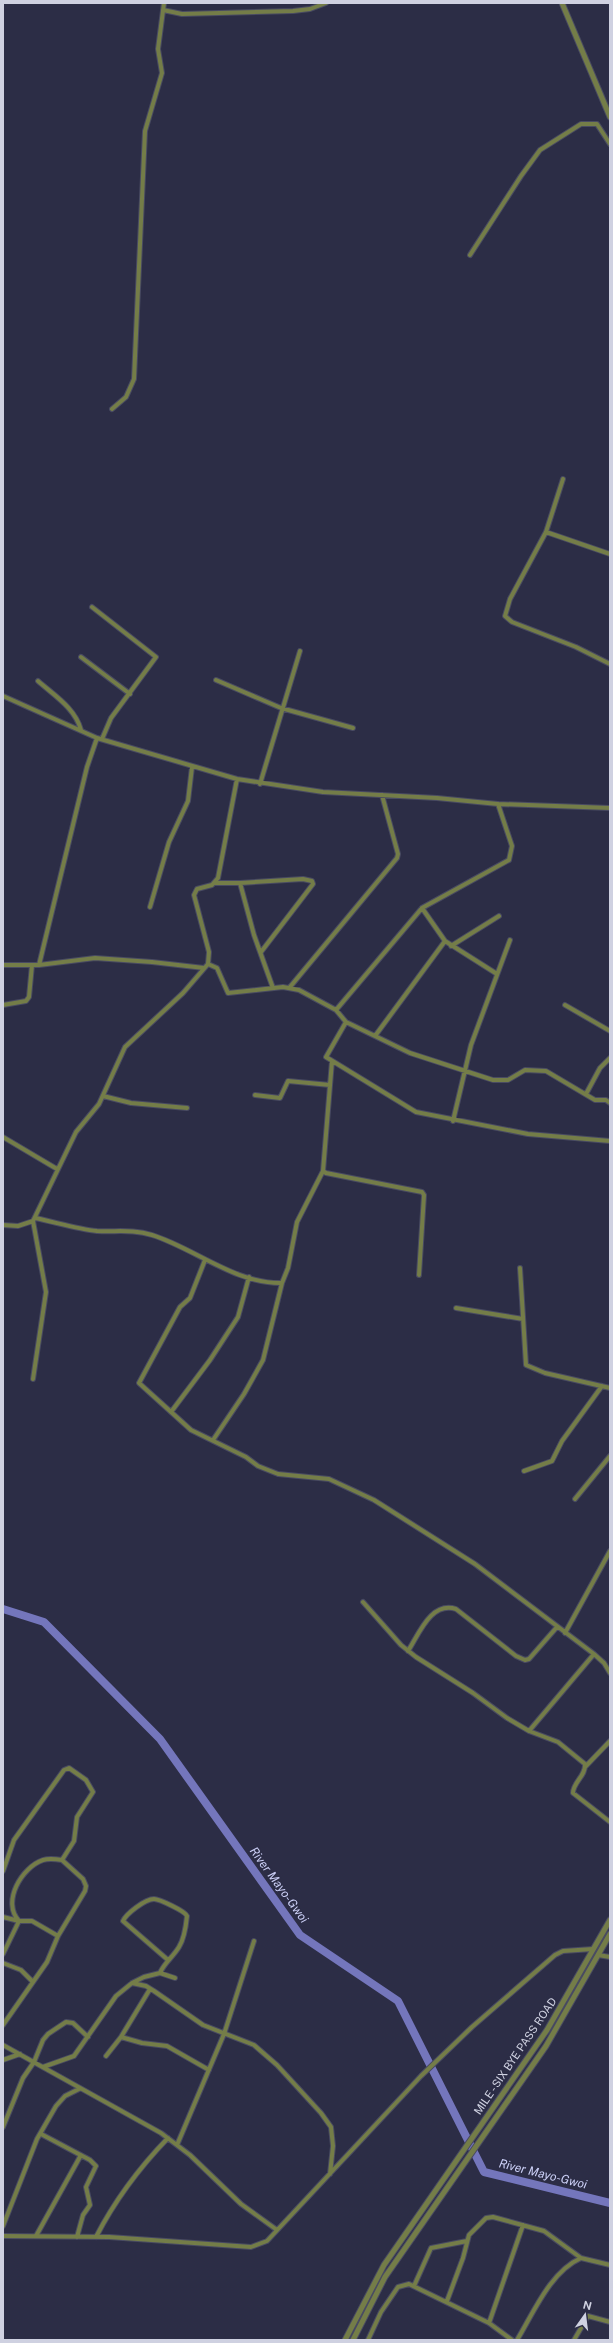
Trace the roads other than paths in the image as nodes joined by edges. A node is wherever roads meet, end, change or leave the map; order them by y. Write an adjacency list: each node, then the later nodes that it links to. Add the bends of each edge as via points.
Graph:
1 (164, 3): 4 (street)
2 (326, 3): 4 (street, via 310,9 292,11 182,14)
3 (562, 3): 5 (street)
4 (163, 10): 8 (street, via 158,49 162,73 144,131 134,379 126,397)
5 (610, 117)
6 (610, 144): 7 (street, via 598,124 589,123 577,126 540,150)
7 (470, 255)
8 (112, 409)
9 (563, 479): 10 (street)
10 (546, 532): 11 (street); 15 (street, via 510,599 504,616 512,622 576,647)
11 (610, 554)
12 (92, 607): 18 (street, via 156,657)
13 (300, 651): 20 (street)
14 (81, 657): 18 (street)
15 (610, 664)
16 (216, 680): 20 (street)
17 (38, 681): 22 (street, via 71,709 78,719)
18 (130, 694): 23 (street)
19 (3, 696): 22 (street)
20 (281, 708): 21 (street); 26 (street)
21 (353, 728)
22 (81, 730): 23 (street)
23 (99, 738): 24 (street); 42 (street, via 87,767)
24 (192, 766): 25 (street); 32 (street, via 188,801 169,842)
25 (237, 779): 26 (street); 30 (street)
26 (260, 784): 27 (street)
27 (382, 796): 28 (street); 46 (street, via 397,858)
28 (498, 804): 29 (street); 33 (street, via 512,846 509,860)
29 (610, 808)
30 (215, 883): 31 (street); 39 (street, via 197,889 194,895 209,952)
31 (240, 884): 38 (street); 38 (street, via 303,879 313,883)
32 (150, 907)
33 (422, 908): 36 (street); 49 (street)
34 (499, 916): 37 (street)
35 (510, 940): 44 (street)
36 (445, 941): 37 (street); 52 (street)
37 (451, 946): 44 (street)
38 (261, 952): 45 (street)
39 (208, 964): 43 (street); 45 (street, via 217,968 228,993)
40 (3, 965): 41 (street)
41 (32, 965): 42 (street); 47 (street, via 29,997 26,1001)
42 (39, 965): 43 (street, via 95,958)
43 (204, 968): 59 (street, via 183,993 125,1047)
44 (497, 974): 55 (street)
45 (273, 988): 46 (street)
46 (290, 988): 49 (street)
47 (3, 1004)
48 (566, 1005): 51 (street)
49 (336, 1010): 50 (street)
50 (346, 1022): 52 (street); 54 (street, via 326,1057)
51 (610, 1031)
52 (375, 1036): 55 (street)
53 (610, 1059): 57 (street, via 600,1068)
54 (332, 1061): 56 (street); 62 (street, via 409,1109)
55 (464, 1072): 57 (street, via 502,1081 525,1070 538,1069); 62 (street)
56 (330, 1085): 58 (street, via 288,1081 280,1098); 66 (street)
57 (586, 1094): 60 (street, via 595,1100 606,1100)
58 (255, 1095)
59 (103, 1096): 61 (street, via 131,1103); 65 (street, via 76,1132)
60 (610, 1103)
61 (187, 1108)
62 (453, 1121): 64 (street, via 556,1138)
63 (3, 1137): 65 (street)
64 (610, 1141)
65 (57, 1169): 67 (street)
66 (323, 1171): 71 (street, via 422,1192 424,1195); 73 (street, via 297,1222 288,1268)
67 (34, 1219): 68 (street, via 18,1226); 69 (street, via 97,1231 138,1231 154,1235); 76 (street, via 46,1292)
68 (3, 1225)
69 (205, 1260): 72 (street); 79 (street, via 190,1298 180,1307 139,1383)
70 (520, 1268): 75 (street)
71 (419, 1275)
72 (249, 1277): 73 (street, via 269,1283); 79 (street, via 238,1317 229,1333)
73 (282, 1283): 80 (street, via 263,1360)
74 (456, 1308): 75 (street)
75 (523, 1319): 77 (street, via 526,1365 545,1373)
76 (33, 1379)
77 (602, 1386): 78 (street); 82 (street, via 562,1441 552,1461)
78 (610, 1388)
79 (171, 1412): 80 (street, via 196,1434)
80 (214, 1440): 86 (street, via 258,1466 278,1474 329,1479 374,1500 475,1564)
81 (610, 1456): 83 (street)
82 (524, 1471)
83 (575, 1499)
84 (610, 1551): 87 (street)
85 (362, 1602): 88 (street)
86 (557, 1627): 87 (street); 88 (street, via 529,1659 525,1660 516,1656 456,1609 448,1606 432,1614)
87 (565, 1633): 89 (street)
88 (408, 1651): 91 (street)
89 (594, 1654): 90 (street); 91 (street)
90 (610, 1673)
91 (529, 1731): 93 (street, via 558,1742 585,1764)
92 (610, 1740): 93 (street)
93 (585, 1767): 94 (street, via 573,1793)
94 (610, 1822)
95 (62, 1860): 96 (street, via 74,1841 77,1817 93,1792 86,1780 69,1768 64,1770 14,1840); 99 (street, via 43,1860 33,1865 14,1888 11,1906 14,1916); 101 (street, via 83,1879 86,1886)
96 (3, 1871)
97 (3, 1917): 99 (street)
98 (610, 1920): 103 (street, MILE - SIX BYE PASS ROAD)
99 (19, 1921): 101 (street, via 36,1922); 104 (street)
100 (610, 1934): 105 (street)
101 (58, 1936): 111 (street)
102 (254, 1941): 115 (street)
103 (593, 1950): 131 (street, via 563,1951 554,1954 421,2076); 146 (street, MILE - SIX BYE PASS ROAD, via 548,2030 377,2277)
104 (3, 1954)
105 (598, 1955): 106 (street); 147 (street, via 546,2046 386,2278)
106 (610, 1957)
107 (168, 1960): 107 (street, via 179,1947 187,1916 182,1909 150,1900 123,1921); 109 (street)
108 (3, 1963): 111 (street, via 21,1970)
109 (160, 1973): 110 (street); 112 (street, via 144,1977)
110 (175, 1978)
111 (33, 1982): 114 (street)
112 (132, 1984): 113 (street); 116 (street, via 116,1996)
113 (150, 1989): 115 (street, via 203,2026); 117 (street)
114 (3, 2025)
115 (224, 2034): 124 (street); 131 (street, via 254,2045 277,2065 321,2113 331,2127 333,2146)
116 (88, 2037): 122 (street, via 73,2023 66,2022 48,2034); 123 (street, via 74,2056)
117 (121, 2037): 120 (street); 124 (street, via 168,2046)
118 (3, 2044): 119 (street)
119 (20, 2054): 121 (street); 122 (street)
120 (106, 2056)
121 (3, 2060)
122 (34, 2062): 123 (street); 126 (street, via 23,2078)
123 (43, 2067): 125 (street)
124 (210, 2070): 129 (street)
125 (79, 2089): 127 (street, via 65,2096 56,2106); 128 (street, via 131,2115)
126 (3, 2127)
127 (41, 2134): 130 (street); 133 (street, via 32,2150)
128 (168, 2138): 129 (street); 138 (street, via 130,2182 109,2212)
129 (177, 2145): 134 (street, via 241,2204)
130 (82, 2155): 136 (street); 137 (street, via 96,2166 86,2188 90,2205 83,2215)
131 (330, 2174): 134 (street)
132 (523, 2224): 139 (street, via 486,2218 471,2232); 140 (street, via 544,2232); 144 (street)
133 (3, 2226)
134 (277, 2230): 138 (street, via 267,2241 251,2247 174,2240)
135 (3, 2236): 136 (street)
136 (36, 2236): 137 (street)
137 (77, 2237): 138 (street)
138 (96, 2237)
139 (467, 2242): 142 (street, via 431,2248); 143 (street)
140 (581, 2258): 141 (street); 150 (street, via 563,2268)
141 (610, 2265)
142 (414, 2286): 143 (street); 148 (street, via 403,2284 398,2287 381,2312)
143 (447, 2301): 144 (street)
144 (489, 2322): 149 (street)
145 (610, 2322): 151 (street, via 588,2316)
146 (345, 2340)
147 (353, 2340)
148 (368, 2340)
149 (512, 2340)
150 (517, 2340)
151 (574, 2340)

